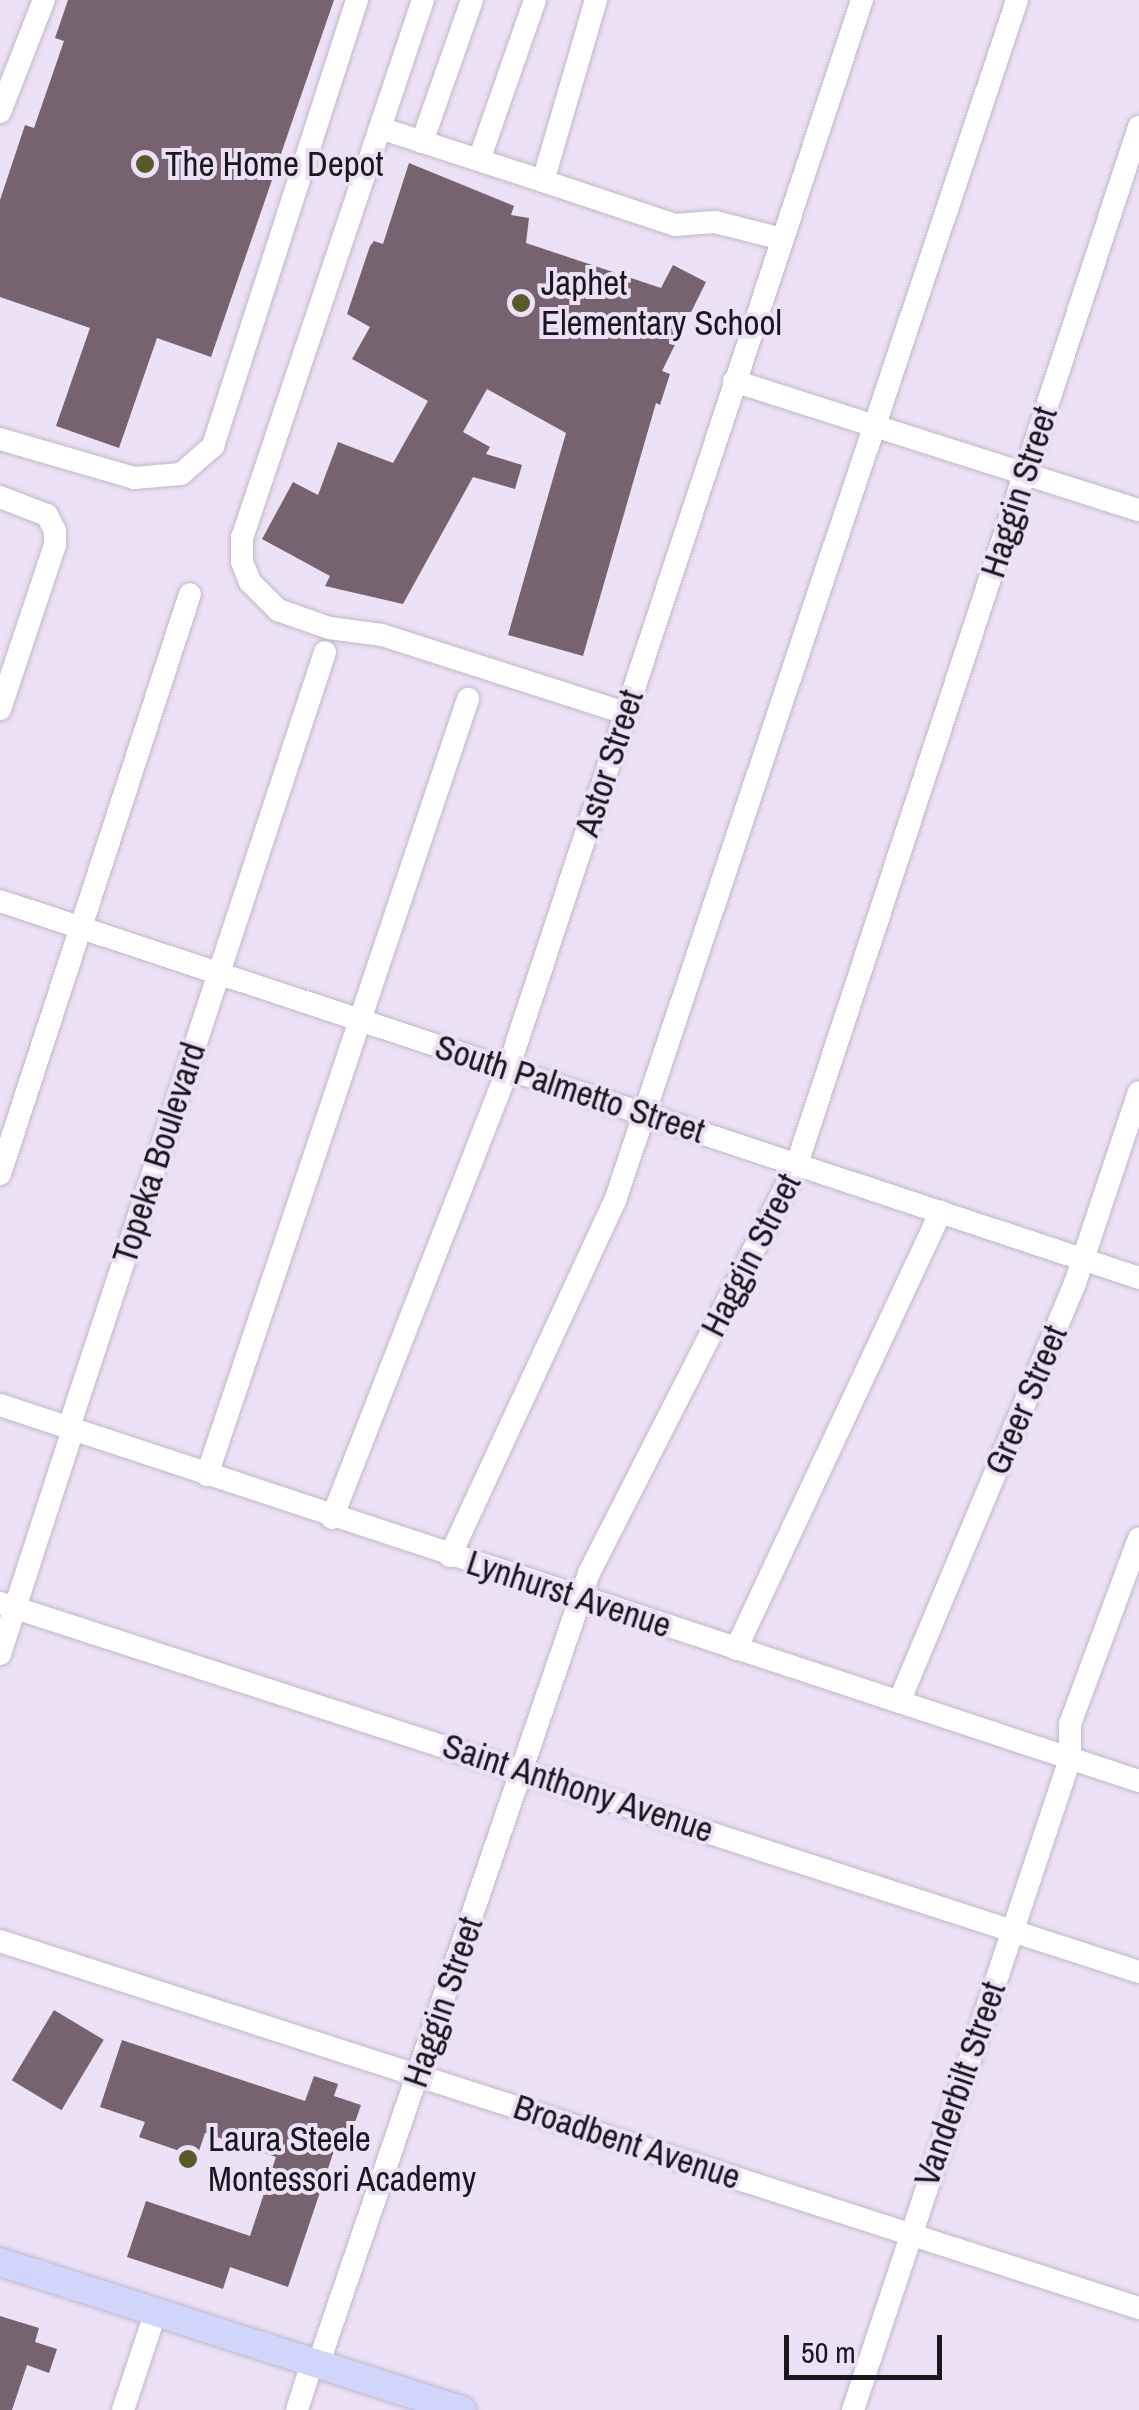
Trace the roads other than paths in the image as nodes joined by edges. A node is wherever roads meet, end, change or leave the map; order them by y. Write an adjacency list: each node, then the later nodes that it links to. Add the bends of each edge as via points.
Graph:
1 (357, 0): 19 (street, via 213,446 181,474 134,478)
2 (423, 0): 12 (street)
3 (472, 0): 13 (street)
4 (535, 0): 14 (street)
5 (596, 0): 15 (street)
6 (862, 0): 16 (street, Astor Street)
7 (1017, 0): 18 (street)
8 (37, 2): 9 (street)
9 (9, 62): 10 (street)
10 (0, 112)
11 (1139, 127): 20 (street, Haggin Street)
12 (380, 128): 13 (street); 27 (street, via 242,537 250,582 278,610 329,628 382,635)
13 (422, 142): 14 (street)
14 (479, 160): 15 (street)
15 (543, 181): 16 (street, via 675,225 716,222)
16 (782, 239): 17 (street, Astor Street)
17 (734, 381): 18 (street); 27 (street, Astor Street)
18 (876, 426): 20 (street); 34 (street)
19 (0, 439)
20 (1025, 473): 22 (street); 35 (street, Haggin Street)
21 (0, 497): 26 (street, via 36,508 52,522 55,545)
22 (1139, 510)
23 (190, 594): 29 (street)
24 (325, 652): 30 (street, Topeka Boulevard)
25 (468, 699): 31 (street)
26 (0, 708)
27 (625, 713): 32 (street, Astor Street)
28 (0, 900): 29 (street, South Palmetto Street)
29 (82, 927): 30 (street, South Palmetto Street); 36 (street)
30 (218, 972): 31 (street, South Palmetto Street); 41 (street, Topeka Boulevard)
31 (360, 1020): 32 (street, South Palmetto Street); 42 (street)
32 (508, 1069): 34 (street, South Palmetto Street); 43 (street, Astor Street)
33 (1139, 1092): 38 (street, Greer Street)
34 (647, 1114): 35 (street, South Palmetto Street); 45 (street, via 616,1201)
35 (798, 1164): 37 (street, South Palmetto Street); 46 (street, Haggin Street)
36 (0, 1174)
37 (941, 1212): 38 (street, South Palmetto Street); 48 (street)
38 (1084, 1259): 39 (street, South Palmetto Street); 50 (street, Greer Street)
39 (1139, 1278)
40 (0, 1405): 41 (street, Lynhurst Avenue)
41 (69, 1427): 42 (street, Lynhurst Avenue); 47 (street, Topeka Boulevard, via 72,1434)
42 (207, 1475): 43 (street, Lynhurst Avenue)
43 (332, 1518): 45 (street, Lynhurst Avenue)
44 (1139, 1538): 51 (street, Vanderbilt Street, via 1070,1724)
45 (450, 1556): 46 (street, Lynhurst Avenue)
46 (580, 1598): 48 (street, Lynhurst Avenue); 52 (street, Haggin Street)
47 (8, 1606): 49 (street, Topeka Boulevard); 52 (street, Saint Anthony Avenue)
48 (736, 1648): 50 (street, Lynhurst Avenue)
49 (0, 1654)
50 (899, 1702): 51 (street, Lynhurst Avenue)
51 (1070, 1759): 53 (street, Lynhurst Avenue); 54 (street, Vanderbilt Street)
52 (524, 1770): 54 (street, Saint Anthony Avenue); 57 (street, Haggin Street)
53 (1139, 1781)
54 (1012, 1930): 56 (street, Saint Anthony Avenue); 58 (street, Vanderbilt Street)
55 (0, 1941): 57 (street, Broadbent Avenue)
56 (1139, 1972)
57 (417, 2074): 58 (street, Broadbent Avenue); 62 (street, Haggin Street)
58 (908, 2234): 60 (street, Broadbent Avenue); 66 (street, Vanderbilt Street)
59 (0, 2262): 61 (main road)
60 (1139, 2308)
61 (156, 2311): 62 (main road); 64 (street)
62 (315, 2364): 63 (main road); 65 (street, Haggin Street)
63 (452, 2408)
64 (123, 2410)
65 (297, 2410)
66 (853, 2410)

